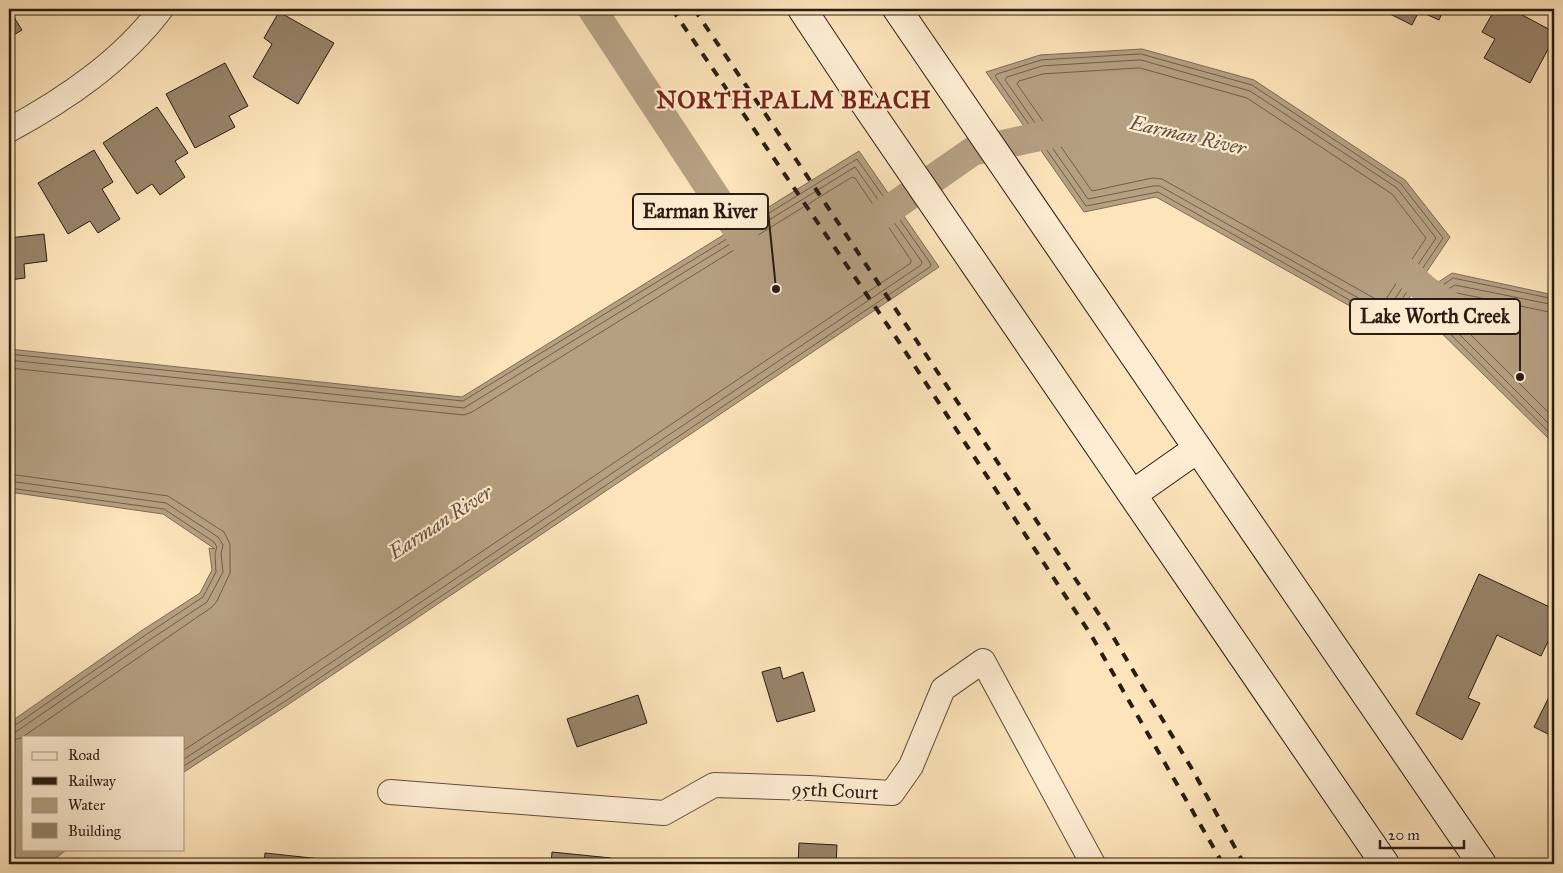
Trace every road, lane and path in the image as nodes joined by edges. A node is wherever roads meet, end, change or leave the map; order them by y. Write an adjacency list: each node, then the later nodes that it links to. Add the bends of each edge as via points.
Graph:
1 (161, 9): 4 (street, via 125,50 94,76 44,111)
2 (802, 9): 6 (main road)
3 (897, 9): 5 (main road)
4 (9, 130)
5 (1197, 449): 6 (main road); 10 (main road)
6 (1133, 494): 9 (main road)
7 (390, 792): 8 (street, 95th Court, via 664,813 714,785 892,794 911,766 943,689 983,661)
8 (1093, 864)
9 (1385, 864)
10 (1482, 864)

